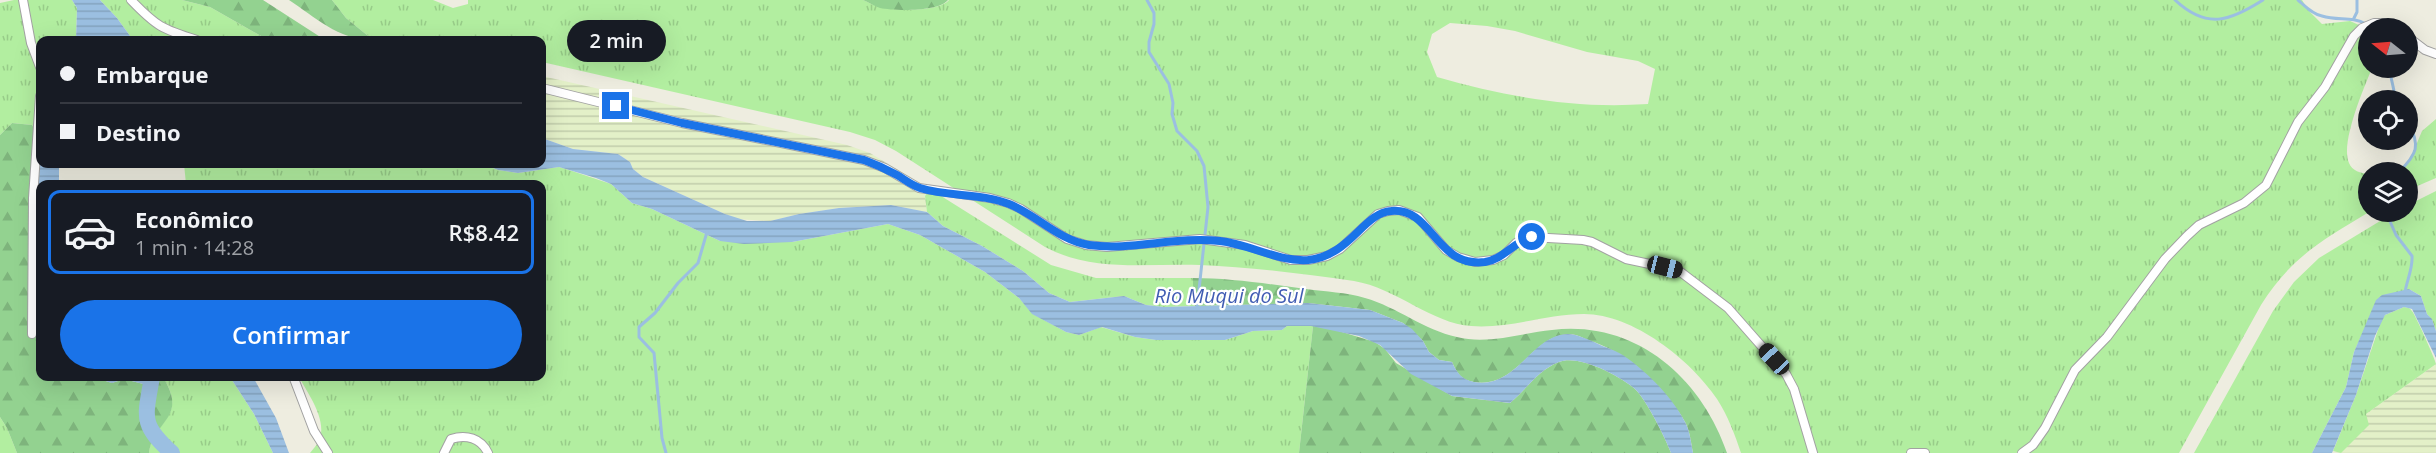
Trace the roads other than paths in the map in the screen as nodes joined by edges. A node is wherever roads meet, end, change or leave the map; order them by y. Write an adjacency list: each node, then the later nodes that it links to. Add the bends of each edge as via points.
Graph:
1 (23, 0): 7 (street)
2 (131, 0): 4 (street, via 153,23)
3 (2358, 32): 18 (street, via 2325,87 2298,122 2266,185 2244,203 2199,225 2166,259 2107,337 2075,370 2045,428)
4 (184, 36)
5 (2418, 45): 6 (street)
6 (2436, 54)
7 (36, 56)
8 (546, 89): 15 (street, via 682,123 864,160 919,188 1008,203 1067,239 1086,245 1107,247 1200,239 1245,245 1291,260 1308,260 1340,249 1378,214 1399,210 1418,217 1446,250 1475,262 1493,260 1532,237 1583,240 1626,259 1678,270 1728,308 1786,374)
9 (36, 154): 10 (street)
10 (32, 334)
11 (295, 381): 12 (street, via 311,424)
12 (328, 453)
13 (444, 453): 14 (street, via 451,439 460,436 480,442)
14 (488, 453)
15 (1814, 453)
16 (1911, 453): 17 (street)
17 (1925, 453)
18 (2022, 453)

